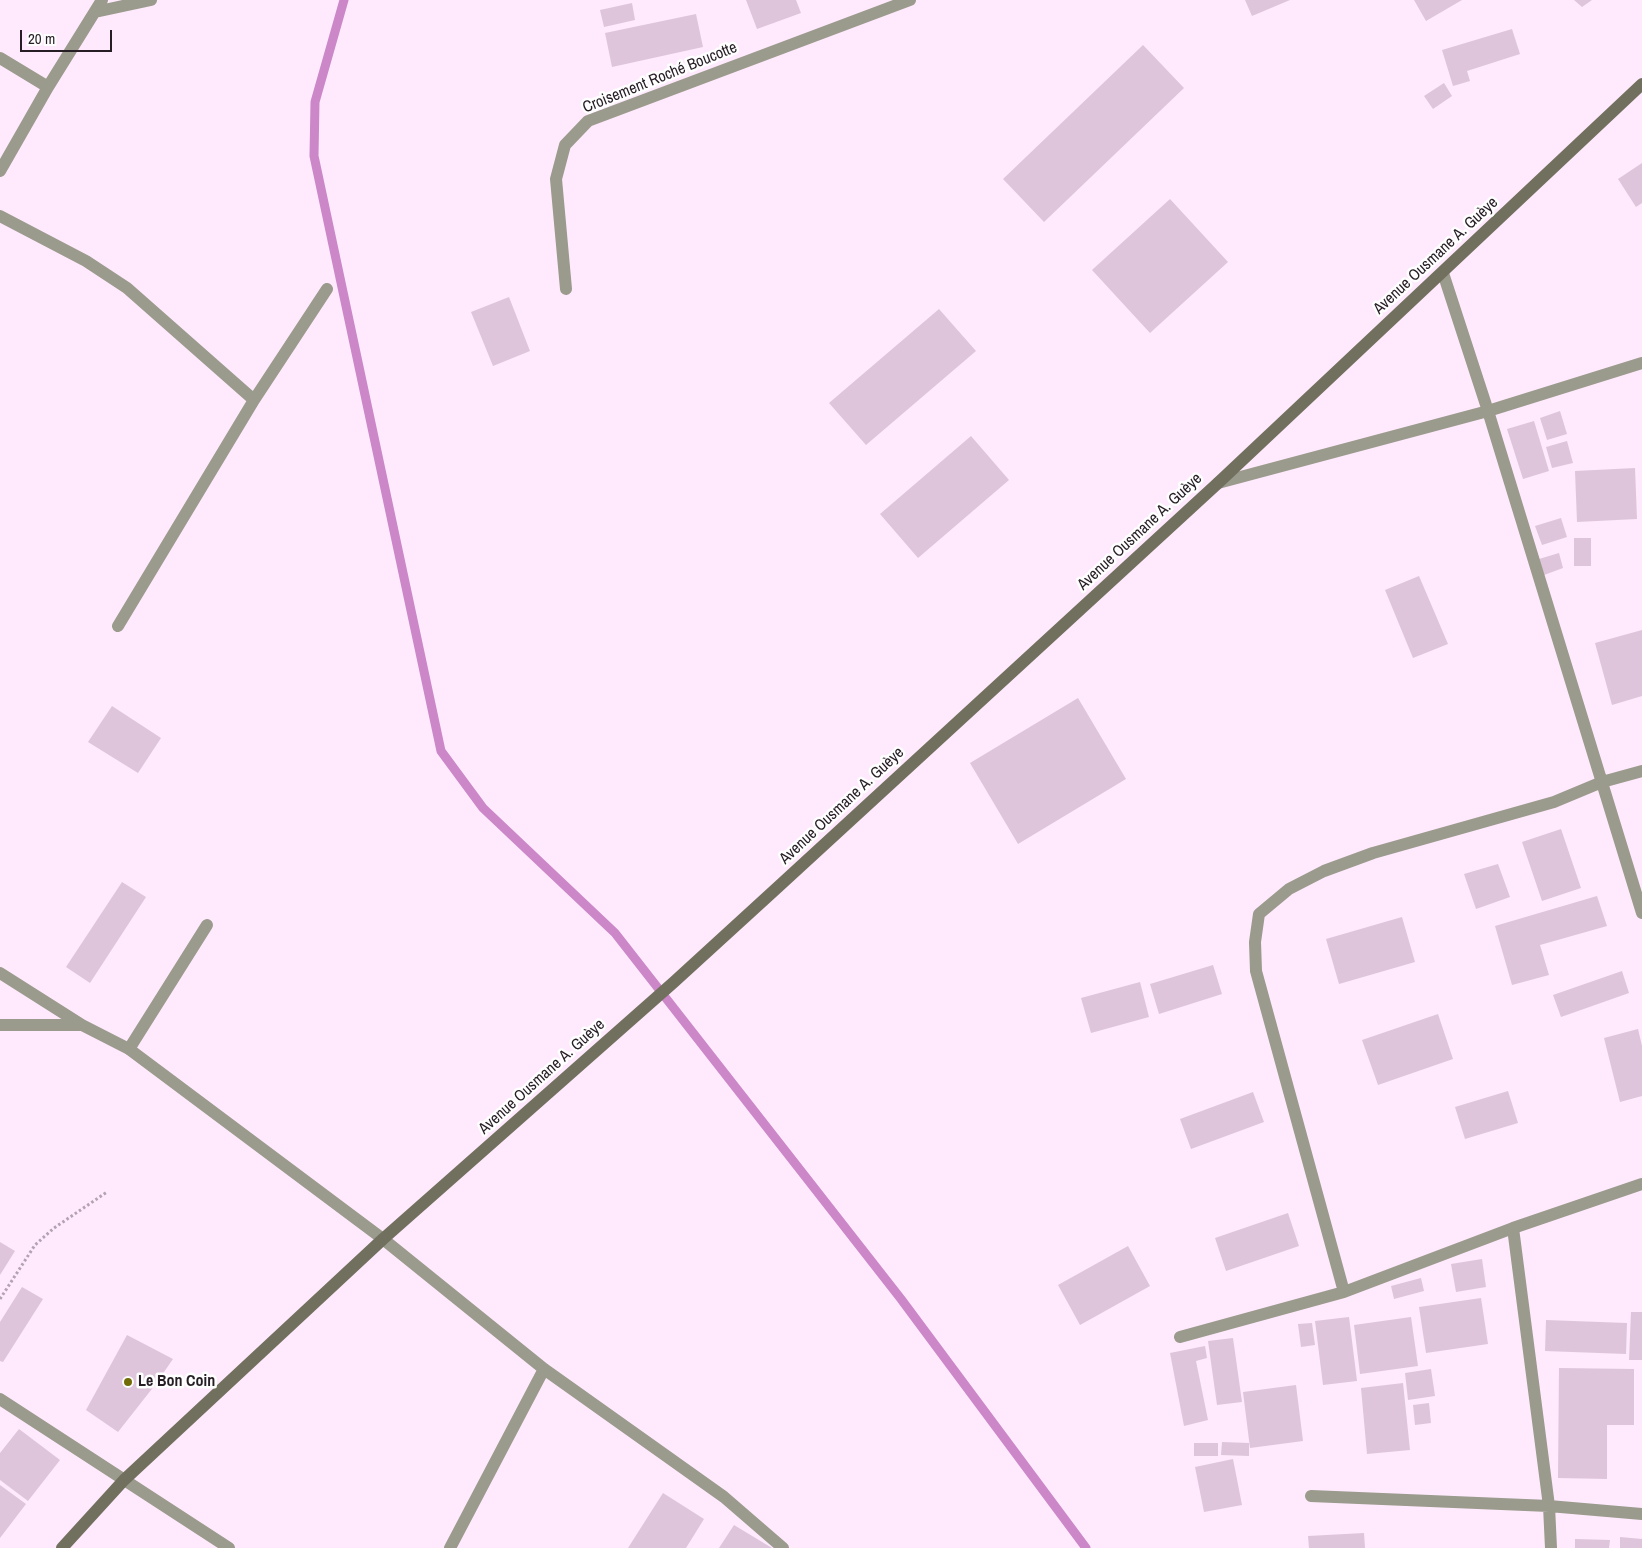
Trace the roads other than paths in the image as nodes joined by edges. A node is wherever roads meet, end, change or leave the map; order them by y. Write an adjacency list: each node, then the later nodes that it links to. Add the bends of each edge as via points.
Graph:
1 (102, 0): 4 (street)
2 (151, 0): 4 (street)
3 (910, 0): 12 (street, Croisement Roché Boucotte, via 588,121 565,145 556,179)
4 (95, 12): 7 (street)
5 (0, 58): 7 (street)
6 (1642, 84): 10 (street, Avenue Ousmane A. Guèye)
7 (48, 87): 8 (street)
8 (0, 171)
9 (0, 216): 14 (street, via 86,261 127,288)
10 (1443, 273): 15 (street); 16 (street, Avenue Ousmane A. Guèye)
11 (327, 289): 14 (street)
12 (566, 289)
13 (1642, 363): 15 (street)
14 (254, 400): 17 (street)
15 (1488, 411): 16 (street); 19 (street)
16 (1218, 483): 28 (street, Avenue Ousmane A. Guèye, via 674,982)
17 (118, 626)
18 (1642, 771): 19 (street)
19 (1602, 782): 20 (street); 29 (street, via 1554,802 1324,870 1289,889 1259,914 1255,942 1256,971)
20 (1642, 913)
21 (207, 926): 25 (street)
22 (0, 973): 24 (street)
23 (0, 1025): 24 (street)
24 (82, 1025): 25 (street)
25 (130, 1049): 28 (street)
26 (1642, 1184): 27 (street)
27 (1513, 1228): 29 (street); 35 (street)
28 (383, 1239): 31 (street); 33 (street, Avenue Ousmane A. Guèye)
29 (1344, 1292): 30 (street)
30 (1180, 1337)
31 (544, 1369): 39 (street); 40 (street, via 724,1497)
32 (0, 1399): 33 (street)
33 (124, 1480): 37 (street, Avenue Ousmane A. Guèye); 38 (street)
34 (1310, 1496): 35 (street)
35 (1549, 1506): 36 (street); 41 (street)
36 (1642, 1514)
37 (62, 1548)
38 (229, 1548)
39 (450, 1548)
40 (783, 1548)
41 (1551, 1548)

